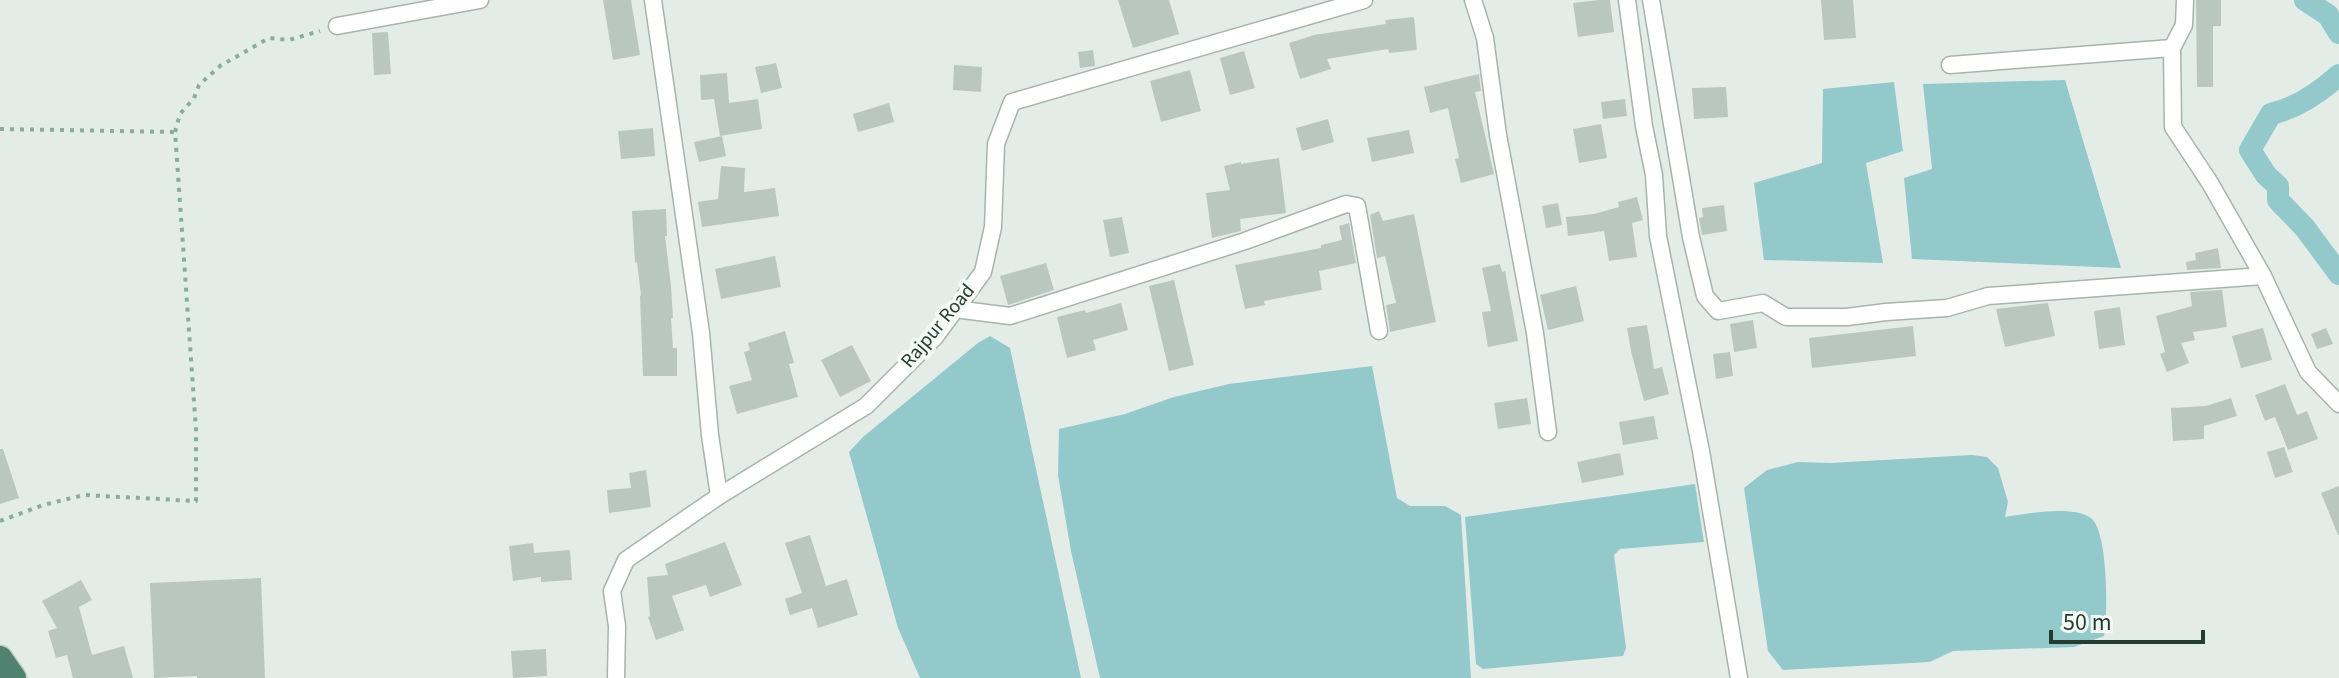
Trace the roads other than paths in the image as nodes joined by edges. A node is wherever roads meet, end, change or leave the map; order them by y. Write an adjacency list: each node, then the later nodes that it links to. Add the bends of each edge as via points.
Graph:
1 (480, 0): 8 (street)
2 (653, 0): 16 (street)
3 (1364, 0): 12 (street, Rajpur Road, via 1012,102 996,144 993,227 983,272)
4 (1473, 0): 15 (street, via 1485,38)
5 (1627, 0): 20 (street, via 1658,236)
6 (1651, 0): 11 (street, via 1691,237 1705,296 1718,311 1763,303 1786,317 1847,317 1947,308 1988,296)
7 (2185, 0): 9 (street, via 2184,25)
8 (337, 26)
9 (2172, 48): 10 (street); 11 (street, via 2173,127)
10 (1950, 65)
11 (2263, 276): 14 (street, via 2308,372)
12 (955, 309): 13 (street, via 1010,316 1346,204 1357,206); 16 (street, Rajpur Road, via 935,337 866,406)
13 (1379, 331)
14 (2339, 404)
15 (1548, 432)
16 (719, 496): 19 (street, Rajpur Road, via 626,560 612,591)
17 (0, 658): 18 (highway)
18 (14, 678)
19 (616, 678)
20 (1739, 678)

